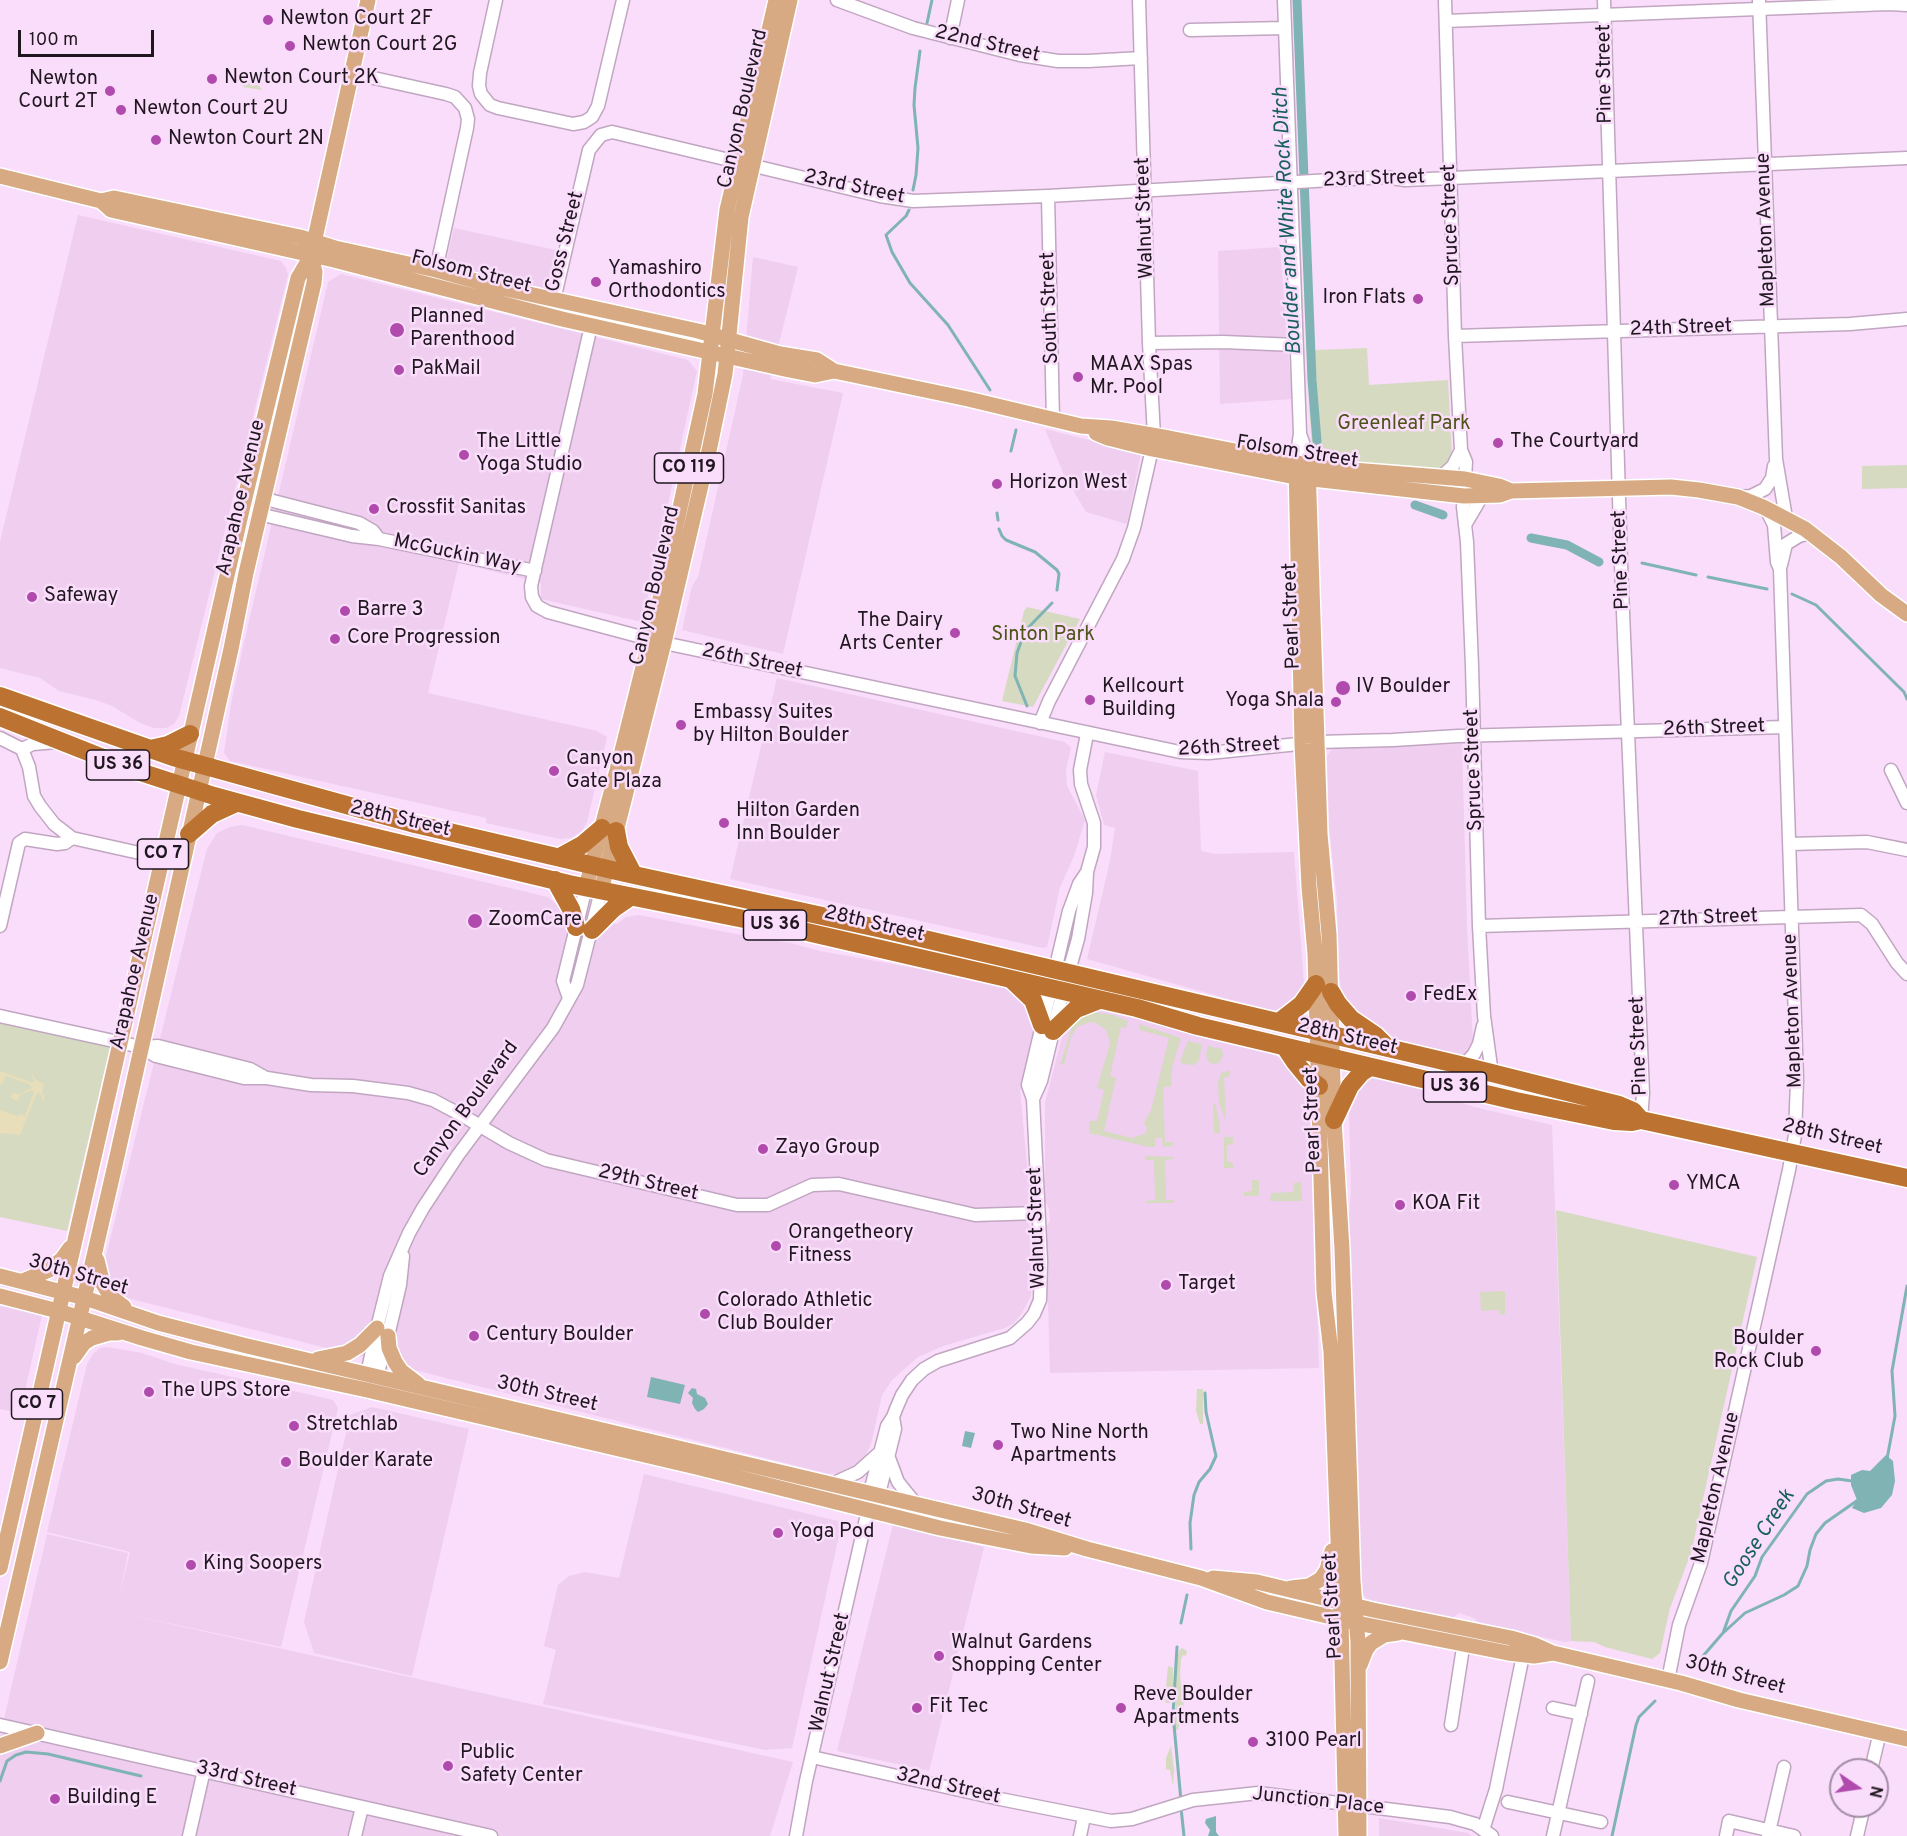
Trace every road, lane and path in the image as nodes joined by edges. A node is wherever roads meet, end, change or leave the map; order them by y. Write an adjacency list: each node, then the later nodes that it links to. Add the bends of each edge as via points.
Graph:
1 (368, 0): 20 (main road, Arapahoe Avenue)
2 (496, 0): 3 (street, via 480,73 479,86 484,98 504,110 573,124 592,117 598,106)
3 (623, 0)
4 (776, 0): 23 (main road, Canyon Boulevard / CO 119)
5 (790, 0): 23 (main road, Canyon Boulevard / CO 119)
6 (837, 0): 18 (street, 22nd Street)
7 (958, 0): 18 (street)
8 (1139, 0): 19 (street, Walnut Street)
9 (1284, 0): 16 (street, Pearl Street)
10 (1445, 0): 15 (street, Spruce Street)
11 (1604, 0): 14 (street, Pine Street)
12 (1759, 5): 13 (street); 14 (street); 24 (street, Mapleton Avenue)
13 (1907, 5)
14 (1604, 16): 15 (street); 25 (street, Pine Street)
15 (1446, 21): 27 (street, Spruce Street)
16 (1285, 28): 17 (street); 28 (street, Pearl Street)
17 (1190, 30)
18 (950, 38): 19 (street, 22nd Street, via 1058,61)
19 (1141, 58): 29 (street, Walnut Street)
20 (351, 73): 31 (main road, Arapahoe Avenue); 32 (street, via 446,94 465,108 467,128)
21 (598, 138): 23 (street, 23rd Street, via 621,133); 33 (street, Goss Street, via 586,156)
22 (1907, 158): 24 (street, 23rd Street)
23 (745, 164): 30 (street, 23rd Street, via 901,200); 39 (main road, Canyon Boulevard / CO 119, via 727,210); 41 (main road, Canyon Boulevard / CO 119)
24 (1766, 165): 25 (street, 23rd Street); 36 (street, Mapleton Avenue)
25 (1608, 170): 27 (street, 23rd Street); 38 (street, Pine Street)
26 (0, 176): 31 (main road, Folsom Street, via 101,201 111,210)
27 (1450, 177): 28 (street, 23rd Street); 40 (street, Spruce Street)
28 (1300, 182): 29 (street, 23rd Street); 43 (street, Pearl Street)
29 (1145, 191): 30 (street, 23rd Street); 42 (street, Walnut Street)
30 (1048, 196): 47 (street, South Street)
31 (313, 249): 32 (main road, Folsom Street); 34 (main road, Folsom Street); 57 (main road, Arapahoe Avenue, via 298,278); 60 (main road, Arapahoe Avenue, via 314,283)
32 (436, 270): 33 (main road, Folsom Street)
33 (554, 300): 34 (street, Goss Street, via 542,304 516,299); 39 (main road, Folsom Street)
34 (504, 304): 37 (main road, Folsom Street)
35 (1907, 320): 36 (street, 24th Street)
36 (1770, 325): 38 (street, 24th Street); 50 (street, Mapleton Avenue)
37 (591, 326): 44 (main road, Folsom Street); 70 (street, McGuckin Way)
38 (1614, 331): 40 (street, 24th Street); 54 (street, Pine Street)
39 (712, 336): 41 (main road, Folsom Street); 44 (main road, Canyon Boulevard / CO 119)
40 (1455, 336): 49 (street, Spruce Street)
41 (728, 341): 45 (main road, Canyon Boulevard / CO 119); 46 (main road, Folsom Street, via 817,360)
42 (1149, 343): 43 (street); 48 (street, Walnut Street)
43 (1296, 345): 51 (street, Pearl Street)
44 (711, 353): 45 (main road, Folsom Street); 74 (main road, Canyon Boulevard / CO 119, via 664,583)
45 (727, 356): 46 (main road, Folsom Street, via 815,375); 75 (main road, Canyon Boulevard / CO 119)
46 (834, 371): 47 (main road, Folsom Street)
47 (1053, 420): 48 (main road, Folsom Street)
48 (1153, 442): 51 (main road, Folsom Street); 78 (street, Walnut Street, via 1123,559)
49 (1461, 450): 52 (street, Spruce Street); 53 (street, via 1453,466)
50 (1776, 459): 59 (street, Mapleton Avenue, via 1765,489); 65 (street, Mapleton Avenue)
51 (1302, 471): 53 (main road, Folsom Street); 56 (main road, Folsom Street); 71 (main road, Pearl Street); 73 (main road, Pearl Street)
52 (1466, 474): 53 (main road, Folsom Street); 55 (main road, Folsom Street); 56 (street)
53 (1441, 477)
54 (1620, 487): 55 (main road, Folsom Street); 59 (main road, Folsom Street, via 1683,488); 80 (street, Pine Street)
55 (1505, 488): 58 (main road, Folsom Street, via 1500,495); 61 (street)
56 (1428, 492): 61 (main road, Folsom Street)
57 (246, 494): 60 (street, McGuckin Way); 63 (main road, Arapahoe Avenue)
58 (1482, 496): 61 (main road, Folsom Street); 66 (street)
59 (1738, 497): 62 (main road, Folsom Street)
60 (264, 499): 64 (main road, Arapahoe Avenue); 68 (street, McGuckin Way, via 359,523)
61 (1463, 501): 66 (street, Spruce Street)
62 (1766, 508): 65 (main road, Folsom Street); 69 (street, Mapleton Avenue, via 1774,525)
63 (242, 510): 64 (street, McGuckin Way); 81 (main road, Arapahoe Avenue)
64 (260, 514): 68 (street, McGuckin Way); 91 (main road, Arapahoe Avenue)
65 (1786, 518): 67 (main road, Folsom Street)
66 (1465, 525): 83 (street, Spruce Street)
67 (1810, 533): 69 (street, via 1786,544); 72 (main road, Folsom Street)
68 (379, 539): 70 (street, McGuckin Way)
69 (1780, 569): 79 (street, Mapleton Avenue)
70 (535, 571): 74 (street, McGuckin Way, via 531,586 537,606)
71 (1298, 579): 73 (main road, via 1302,579 1308,591); 87 (main road, Pearl Street)
72 (1907, 614)
73 (1314, 639): 86 (main road, Pearl Street)
74 (648, 640): 75 (street, 26th Street); 98 (main road, Canyon Boulevard / CO 119)
75 (664, 644): 78 (street, 26th Street); 98 (main road, Canyon Boulevard / CO 119)
76 (0, 696): 89 (highway, US 36)
77 (0, 717): 85 (highway, 28th Street / US 36)
78 (1041, 723): 82 (street, 26th Street)
79 (1785, 727): 80 (street, 26th Street); 101 (street, Mapleton Avenue)
80 (1628, 732): 83 (street, 26th Street); 112 (street, Pine Street)
81 (190, 734): 89 (highway); 90 (main road, Arapahoe Avenue)
82 (1086, 734): 87 (street, 26th Street, via 1189,753); 116 (street, Walnut Street, via 1081,784 1095,835 1087,872 1073,898)
83 (1474, 735): 86 (street, 26th Street); 114 (street, Spruce Street)
84 (0, 738): 88 (street)
85 (59, 742): 88 (street); 93 (highway, 28th Street / US 36)
86 (1318, 742): 87 (street, 26th Street); 108 (main road, Pearl Street, via 1320,834)
87 (1302, 744): 97 (main road, Pearl Street)
88 (22, 748): 100 (street, via 40,806)
89 (150, 749): 90 (highway, 28th Street / US 36)
90 (184, 760): 91 (highway, 28th Street / US 36); 93 (main road, Arapahoe Avenue / CO 7)
91 (204, 766): 94 (main road, Arapahoe Avenue / CO 7); 103 (highway, 28th Street / US 36, via 415,824)
92 (1891, 770): 96 (street)
93 (178, 785): 94 (highway, 28th Street / US 36); 104 (main road, Arapahoe Avenue / CO 7)
94 (199, 792): 95 (highway, 28th Street / US 36); 99 (main road, Arapahoe Avenue / CO 7)
95 (236, 803): 99 (highway, via 212,814); 107 (highway, 28th Street / US 36)
96 (1907, 803)
97 (1305, 807): 108 (main road, via 1320,884); 119 (main road, Pearl Street)
98 (609, 830): 103 (highway); 105 (main road, Canyon Boulevard); 106 (highway)
99 (189, 834): 128 (main road, Arapahoe Avenue / CO 7)
100 (72, 838): 104 (street); 113 (street, via 57,844 25,839 19,843)
101 (1789, 844): 102 (street, via 1868,842); 111 (street, Mapleton Avenue)
102 (1907, 850)
103 (560, 856): 105 (highway, 28th Street / US 36)
104 (162, 858): 127 (main road, Arapahoe Avenue / CO 7)
105 (599, 866): 106 (highway, 28th Street / US 36); 109 (main road, Canyon Boulevard)
106 (633, 874): 116 (highway, 28th Street / US 36)
107 (555, 880): 109 (highway, 28th Street / US 36); 115 (highway)
108 (1326, 886): 119 (main road, Pearl Street)
109 (594, 889): 110 (highway, 28th Street / US 36); 115 (street, Canyon Boulevard)
110 (630, 897): 115 (highway); 118 (highway, 28th Street / US 36, via 794,929)
111 (1791, 916): 112 (street, 27th Street); 117 (street, 27th Street, via 1861,915 1872,924); 139 (street, Mapleton Avenue, via 1797,1080)
112 (1635, 922): 114 (street, 27th Street); 137 (street, Pine Street)
113 (0, 926)
114 (1479, 926): 123 (street, Spruce Street)
115 (584, 929): 138 (street, Canyon Boulevard, via 563,981 569,998 553,1028)
116 (1062, 971): 120 (street, Walnut Street); 124 (highway, 28th Street / US 36)
117 (1907, 974)
118 (1011, 979): 120 (highway, 28th Street / US 36); 125 (highway, via 1033,1000)
119 (1324, 988): 124 (highway); 126 (main road, Pearl Street); 130 (highway, via 1351,1019)
120 (1057, 990): 121 (highway, 28th Street / US 36); 125 (street, Walnut Street)
121 (1099, 1000): 125 (highway, via 1076,1009); 129 (highway, 28th Street / US 36)
122 (0, 1016): 127 (street, 29th Street)
123 (1484, 1016): 132 (street, Spruce Street, via 1479,1044); 134 (street, Spruce Street)
124 (1280, 1022): 126 (highway, 28th Street / US 36)
125 (1048, 1028): 141 (street, Walnut Street, via 1041,1081 1033,1099)
126 (1325, 1033): 130 (highway, 28th Street / US 36); 131 (main road, Pearl Street)
127 (121, 1042): 128 (street, 29th Street); 142 (main road, Arapahoe Avenue / CO 7)
128 (141, 1047): 138 (street, 29th Street, via 158,1046 204,1057 250,1069 267,1078 408,1092 433,1100); 143 (main road, Arapahoe Avenue / CO 7)
129 (1285, 1047): 131 (highway, 28th Street / US 36); 135 (highway)
130 (1387, 1048): 132 (highway, 28th Street / US 36)
131 (1326, 1056): 133 (highway, 28th Street / US 36); 135 (main road, Pearl Street); 136 (main road, Pearl Street)
132 (1463, 1066): 134 (highway, 28th Street / US 36)
133 (1370, 1067): 136 (highway, via 1350,1086); 137 (highway, 28th Street / US 36, via 1614,1121)
134 (1492, 1074): 137 (highway, 28th Street / US 36, via 1619,1105)
135 (1318, 1086): 164 (main road, Pearl Street)
136 (1334, 1120): 169 (main road, Pearl Street, via 1342,1249)
137 (1641, 1120): 139 (highway, 28th Street / US 36)
138 (480, 1126): 141 (street, 29th Street, via 546,1160 737,1205 768,1205 812,1185 839,1184 975,1215); 152 (street, Canyon Boulevard, via 409,1233 390,1276)
139 (1793, 1153): 140 (highway, 28th Street / US 36); 178 (street, Mapleton Avenue, via 1701,1563 1679,1625)
140 (1907, 1178)
141 (1038, 1213): 159 (street, Walnut Street, via 1042,1287 1034,1314 1008,1339 948,1357 924,1369 906,1388)
142 (75, 1240): 145 (main road, via 58,1263); 146 (main road, Arapahoe Avenue / CO 7)
143 (97, 1244): 148 (main road, Arapahoe Avenue / CO 7); 151 (main road, via 98,1272 105,1289)
144 (0, 1276): 145 (main road, 30th Street)
145 (23, 1281): 146 (main road, 30th Street)
146 (63, 1292): 148 (main road, 30th Street); 149 (main road, Arapahoe Avenue / CO 7)
147 (0, 1296): 149 (main road, 30th Street)
148 (85, 1298): 150 (main road, Arapahoe Avenue / CO 7); 151 (main road, 30th Street)
149 (58, 1311): 150 (main road, 30th Street); 166 (main road, Arapahoe Avenue / CO 7)
150 (80, 1318): 153 (main road, 30th Street); 155 (main road, Arapahoe Avenue / CO 7)
151 (142, 1318): 154 (main road, 30th Street)
152 (382, 1332): 154 (main road, via 346,1353); 156 (street, Canyon Boulevard); 157 (main road, via 394,1362)
153 (128, 1334): 155 (main road, via 109,1333 92,1338 81,1346); 158 (main road, 30th Street, via 200,1354)
154 (306, 1360): 156 (main road, 30th Street)
155 (69, 1365): 176 (main road, Arapahoe Avenue / CO 7)
156 (372, 1375): 157 (main road, 30th Street); 158 (street, Canyon Boulevard)
157 (423, 1387): 160 (main road, 30th Street)
158 (367, 1390): 163 (main road, 30th Street)
159 (884, 1455): 160 (street); 161 (street, Walnut Street); 162 (street)
160 (834, 1484): 161 (main road, 30th Street)
161 (874, 1493): 162 (main road, 30th Street); 163 (street, Walnut Street)
162 (915, 1503): 165 (main road, 30th Street)
163 (868, 1510): 165 (main road, 30th Street, via 1031,1546); 188 (street, Walnut Street)
164 (1337, 1521): 168 (main road, via 1331,1559 1321,1579 1304,1587); 169 (main road, Pearl Street)
165 (1087, 1550): 167 (main road, 30th Street)
166 (0, 1568)
167 (1201, 1578): 168 (main road, 30th Street, via 1257,1582); 170 (main road, 30th Street, via 1258,1599)
168 (1280, 1588): 169 (main road, 30th Street)
169 (1347, 1603): 170 (main road, Pearl Street); 171 (main road, Pearl Street); 173 (main road, 30th Street, via 1511,1638)
170 (1341, 1619): 171 (main road, 30th Street); 193 (main road, Pearl Street)
171 (1357, 1623): 172 (main road, 30th Street); 177 (main road, Pearl Street)
172 (1405, 1633): 175 (main road, 30th Street); 177 (main road, via 1384,1635 1371,1643)
173 (1553, 1653): 175 (main road, 30th Street); 178 (main road, 30th Street)
174 (1462, 1654): 183 (street)
175 (1523, 1655): 199 (street)
176 (0, 1662)
177 (1358, 1674): 193 (main road, Pearl Street)
178 (1668, 1680): 184 (main road, 30th Street)
179 (1588, 1681): 181 (street)
180 (1553, 1708): 181 (street)
181 (1581, 1714): 195 (street)
182 (0, 1725): 185 (street, 33rd Street)
183 (1451, 1725)
184 (1880, 1732): 186 (main road, 30th Street); 189 (street)
185 (37, 1733): 187 (main road); 191 (street, 33rd Street)
186 (1907, 1738)
187 (0, 1746)
188 (812, 1756): 196 (street, 32nd Street); 204 (street, Walnut Street)
189 (1874, 1758)
190 (1784, 1767): 200 (street)
191 (204, 1770): 194 (street, 33rd Street); 201 (street)
192 (1508, 1802): 195 (street)
193 (1352, 1806): 196 (street, Junction Place, via 1258,1793 1190,1801 1111,1821); 199 (street, Junction Place, via 1450,1817 1475,1824); 206 (main road); 207 (main road)
194 (362, 1807): 202 (street); 203 (street, 33rd Street)
195 (1558, 1813): 198 (street); 208 (street)
196 (1084, 1817): 205 (street)
197 (1861, 1818): 211 (street)
198 (1601, 1822)
199 (1484, 1833)
200 (1769, 1833): 209 (street, via 1729,1821); 210 (street)
201 (189, 1836)
202 (355, 1836)
203 (491, 1836)
204 (796, 1836)
205 (1080, 1836)
206 (1346, 1836)
207 (1359, 1836)
208 (1553, 1836)
209 (1726, 1836)
210 (1794, 1836)
211 (1857, 1836)

